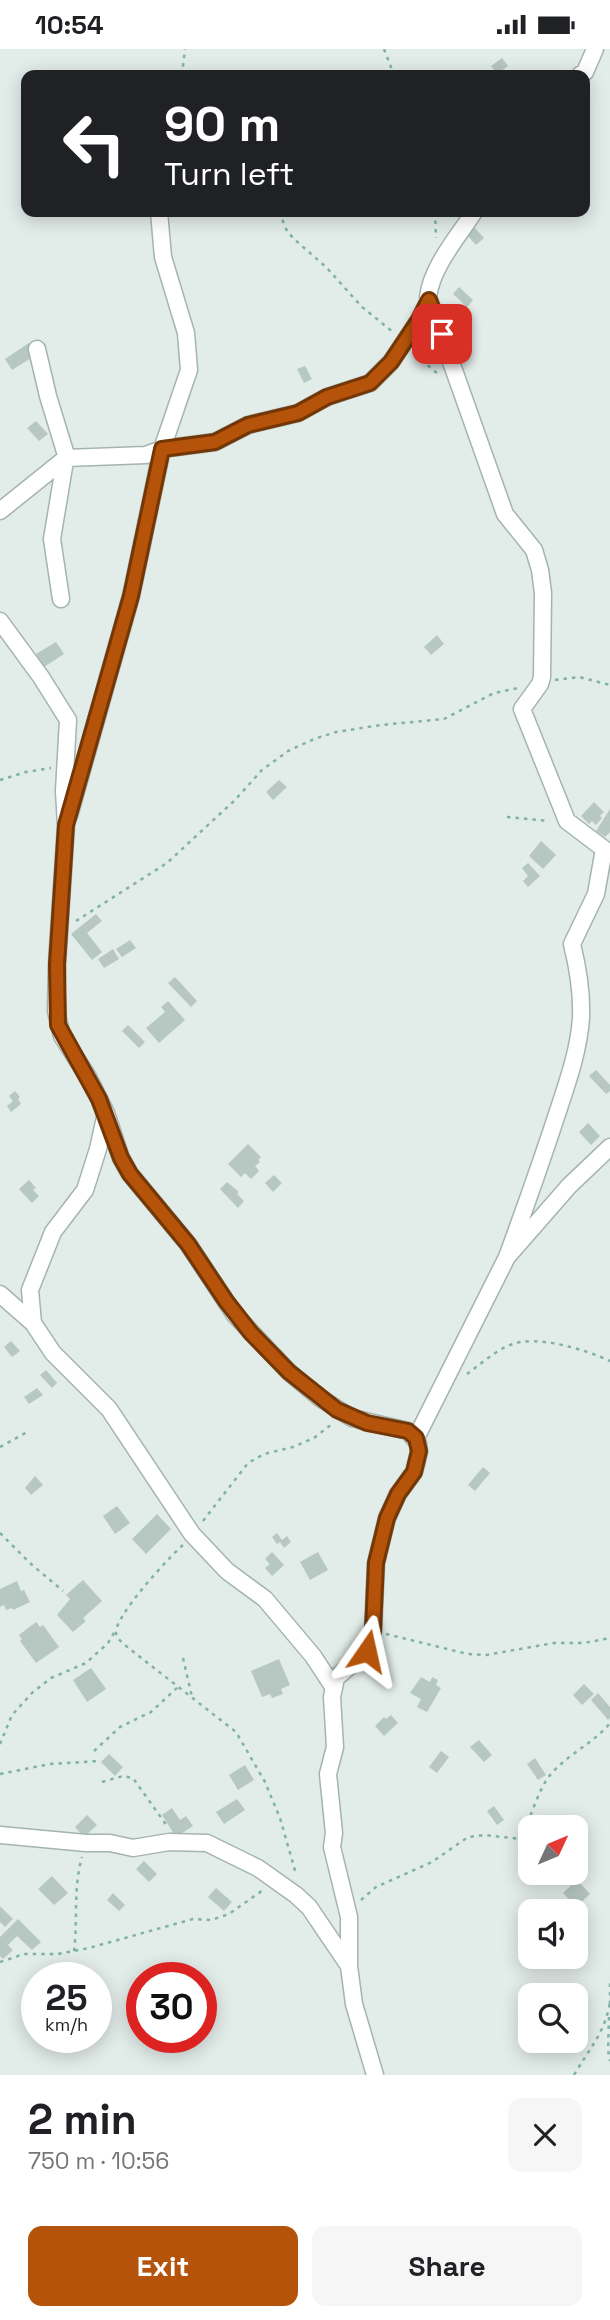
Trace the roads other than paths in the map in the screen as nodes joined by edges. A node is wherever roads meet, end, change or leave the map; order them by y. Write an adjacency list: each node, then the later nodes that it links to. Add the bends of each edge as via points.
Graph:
1 (595, 49): 2 (street)
2 (586, 70)
3 (159, 217): 7 (street, via 163,257 186,333 189,370)
4 (471, 217): 5 (street, via 430,283)
5 (429, 300): 7 (street, via 391,362 370,383 327,397 298,413 248,425 215,442); 15 (street, via 505,514 534,550 540,569 542,677 522,709 568,821 604,849 596,894 572,944 579,972 578,1039 542,1162)
6 (37, 349): 8 (street)
7 (162, 449): 8 (street, via 146,455); 12 (street, via 131,596)
8 (66, 458): 9 (street); 10 (street, via 52,539)
9 (0, 511)
10 (61, 599)
11 (0, 621): 12 (street, via 68,720)
12 (66, 825): 13 (street, via 56,1011 58,1025)
13 (106, 1113): 17 (street, via 85,1190 53,1232 30,1290); 18 (street, via 130,1174 188,1244 235,1315 289,1372 345,1414 408,1431)
14 (610, 1147): 15 (street)
15 (507, 1257): 18 (street)
16 (0, 1294): 17 (street)
17 (33, 1323): 19 (street, via 53,1353 109,1409 192,1534 228,1571 265,1599 313,1655)
18 (416, 1438): 19 (street, via 419,1451 414,1472 387,1518 376,1563 373,1631 367,1651 336,1678)
19 (334, 1688): 21 (street, via 335,1747 328,1775 332,1847 349,1917)
20 (0, 1835): 21 (street, via 133,1848 207,1843 276,1879 309,1907)
21 (349, 1966): 22 (street, via 354,2004)
22 (374, 2075)

